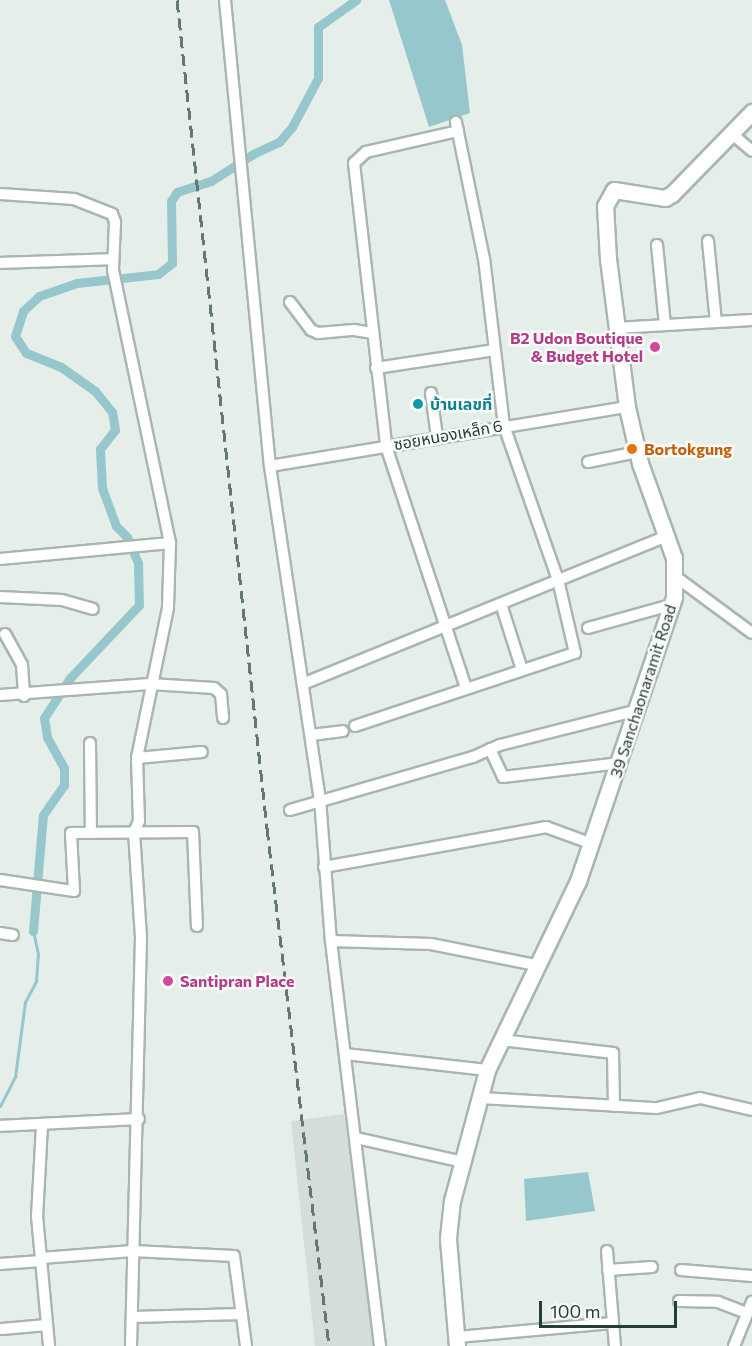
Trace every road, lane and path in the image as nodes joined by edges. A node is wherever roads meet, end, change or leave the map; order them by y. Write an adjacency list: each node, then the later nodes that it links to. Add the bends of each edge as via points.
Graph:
1 (225, 0): 25 (street)
2 (752, 112): 3 (main road, 39 Sanchaonaramit Road)
3 (732, 134): 4 (street); 14 (main road, 39 Sanchaonaramit Road, via 665,198 621,190 609,193 606,232)
4 (752, 151)
5 (0, 194): 9 (street, via 74,199 112,214)
6 (708, 241): 12 (street)
7 (657, 245): 13 (street)
8 (0, 263): 9 (street)
9 (113, 264): 27 (street)
10 (290, 302): 15 (street, via 311,330 318,333)
11 (752, 320): 12 (street)
12 (716, 322): 13 (street)
13 (665, 325): 14 (street)
14 (616, 328): 19 (main road, 39 Sanchaonaramit Road)
15 (372, 333): 16 (street, via 355,159 366,152 457,126 484,259); 17 (street)
16 (495, 350): 17 (street); 20 (street)
17 (376, 368): 22 (street)
18 (431, 393): 21 (street)
19 (627, 407): 20 (street, ซอยหนองเหล็ก 6); 23 (main road, 39 Sanchaonaramit Road)
20 (504, 426): 21 (street, ซอยหนองเหล็ก 6); 30 (street)
21 (437, 437): 22 (street, ซอยหนองเหล็ก 6)
22 (386, 446): 25 (street, ซอยหนองเหล็ก 6); 35 (street)
23 (637, 453): 24 (street); 26 (main road, 39 Sanchaonaramit Road)
24 (588, 462)
25 (270, 466): 40 (street)
26 (667, 536): 29 (main road, 39 Sanchaonaramit Road); 30 (street)
27 (170, 543): 28 (street); 41 (street, via 170,590)
28 (0, 559)
29 (676, 577): 33 (main road, 39 Sanchaonaramit Road); 37 (street)
30 (558, 580): 32 (street); 39 (street, via 575,653)
31 (0, 597): 34 (street, via 62,600)
32 (501, 604): 35 (street); 39 (street)
33 (671, 605): 36 (street); 45 (main road, 39 Sanchaonaramit Road)
34 (93, 609)
35 (445, 627): 40 (street); 42 (street)
36 (588, 628)
37 (752, 633)
38 (5, 634): 44 (street, via 22,665)
39 (522, 670): 42 (street)
40 (306, 683): 49 (street)
41 (150, 684): 44 (street); 46 (street, via 214,688 221,694); 53 (street)
42 (466, 688): 47 (street)
43 (0, 695): 44 (street)
44 (24, 696)
45 (638, 710): 51 (street); 54 (main road, 39 Sanchaonaramit Road)
46 (223, 718)
47 (356, 726)
48 (343, 731): 49 (street)
49 (311, 735): 55 (street)
50 (90, 743): 58 (street)
51 (490, 749): 54 (street, via 503,777); 55 (street)
52 (202, 753): 53 (street)
53 (137, 758): 57 (street, via 139,821)
54 (620, 763): 59 (main road, 39 Sanchaonaramit Road)
55 (316, 800): 56 (street); 60 (street)
56 (290, 810)
57 (134, 831): 58 (street); 62 (street, via 193,831); 73 (street, via 141,937)
58 (91, 833): 61 (street, via 71,833 74,891)
59 (590, 843): 60 (street, via 546,827); 66 (main road, 39 Sanchaonaramit Road, via 578,881)
60 (324, 867): 65 (street)
61 (0, 880)
62 (197, 926)
63 (0, 933): 64 (street)
64 (13, 935)
65 (331, 941): 66 (street, via 431,944); 68 (street)
66 (535, 965): 67 (main road, 39 Sanchaonaramit Road)
67 (501, 1040): 69 (main road, 39 Sanchaonaramit Road); 71 (street, via 613,1053)
68 (345, 1054): 69 (street); 76 (street)
69 (487, 1070): 70 (main road, 39 Sanchaonaramit Road)
70 (480, 1098): 71 (street); 77 (main road, 39 Sanchaonaramit Road)
71 (614, 1106): 72 (street, via 657,1108 700,1098)
72 (752, 1110)
73 (139, 1119): 74 (street); 78 (street)
74 (42, 1125): 75 (street); 80 (street, via 38,1216)
75 (2, 1126)
76 (356, 1138): 77 (street); 98 (street)
77 (463, 1162): 94 (main road, 39 Sanchaonaramit Road, via 452,1201 448,1238)
78 (133, 1251): 80 (street); 89 (street, via 234,1256); 90 (street)
79 (607, 1251): 83 (street)
80 (41, 1259): 81 (street); 92 (street)
81 (0, 1264)
82 (652, 1267): 83 (street)
83 (608, 1270): 91 (street)
84 (681, 1270): 85 (street)
85 (752, 1276)
86 (679, 1301): 88 (street, via 718,1302)
87 (752, 1302): 88 (street)
88 (747, 1313): 100 (street)
89 (242, 1314): 90 (street); 97 (street)
90 (132, 1317): 96 (street)
91 (612, 1323): 94 (street); 99 (street)
92 (47, 1324): 93 (street); 95 (street)
93 (2, 1329)
94 (457, 1341)
95 (49, 1346)
96 (131, 1346)
97 (246, 1346)
98 (380, 1346)
99 (615, 1346)
100 (735, 1346)

